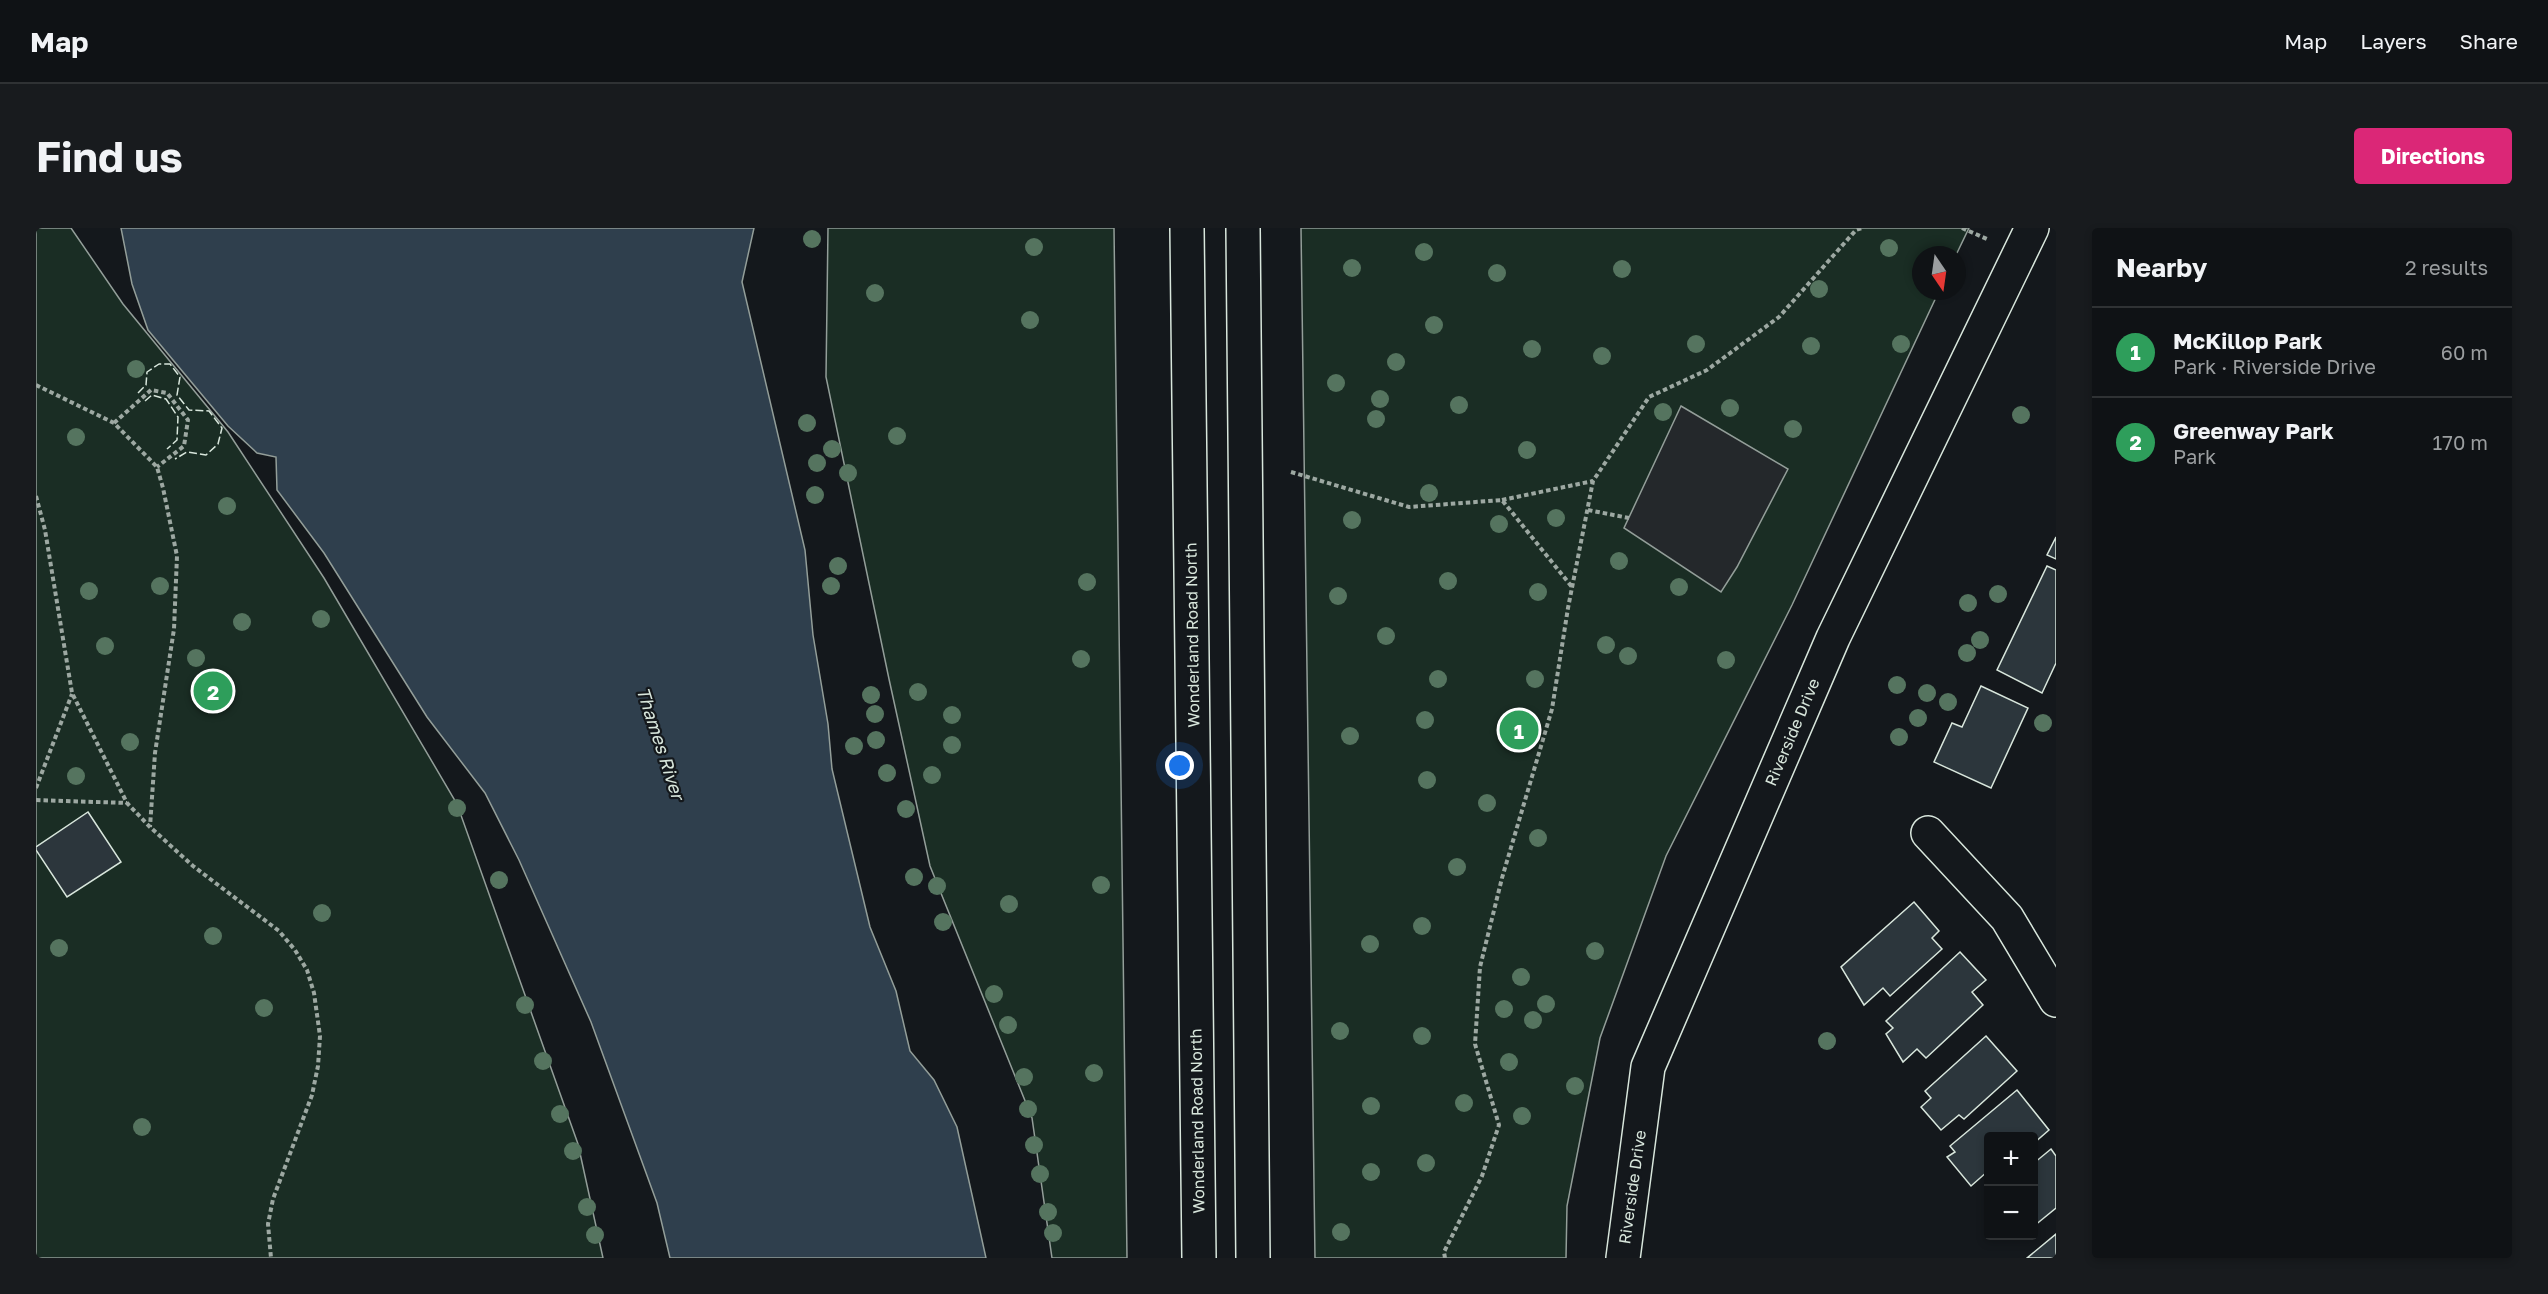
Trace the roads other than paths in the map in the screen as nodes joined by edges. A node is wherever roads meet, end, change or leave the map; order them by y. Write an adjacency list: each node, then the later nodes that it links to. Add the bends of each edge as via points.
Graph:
1 (1187, 228): 6 (main road, Wonderland Road North)
2 (1243, 228): 7 (main road)
3 (2032, 228): 8 (main road, Riverside Drive, via 1833,638 1648,1067)
4 (1928, 833): 5 (main road, via 2007,918)
5 (2056, 1000)
6 (1199, 1258)
7 (1253, 1258)
8 (1623, 1258)

